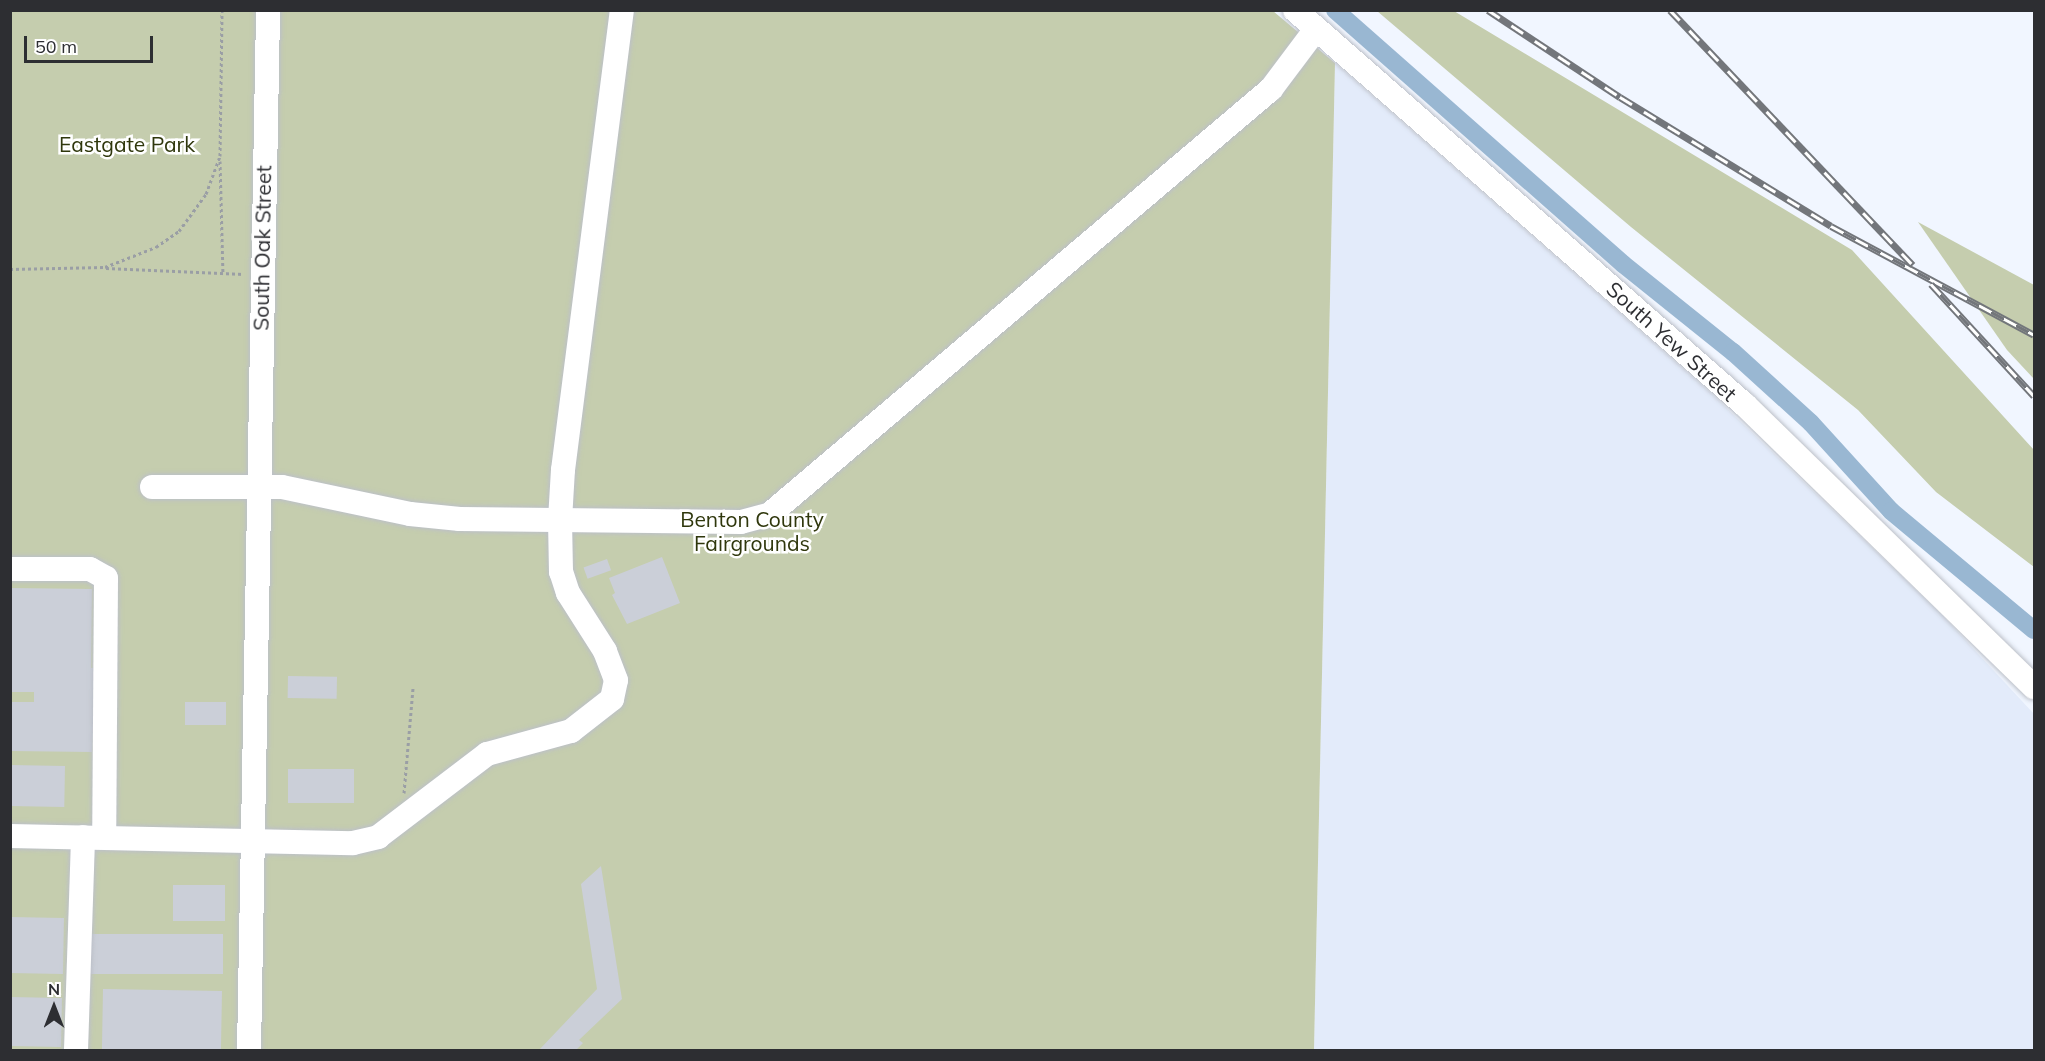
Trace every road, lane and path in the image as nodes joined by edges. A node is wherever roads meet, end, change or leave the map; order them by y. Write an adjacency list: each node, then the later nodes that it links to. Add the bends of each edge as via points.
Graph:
1 (222, 10): 6 (path)
2 (267, 10): 10 (street, South Oak Street)
3 (622, 10): 13 (street, via 563,470)
4 (1295, 10): 5 (street, South Yew Street)
5 (1316, 29): 13 (street, via 1271,89 770,514 741,522); 16 (street, South Yew Street, via 1745,405)
6 (220, 156): 7 (path, via 206,194 179,231 156,247); 9 (path)
7 (105, 267): 8 (path); 9 (path)
8 (10, 269)
9 (223, 273): 10 (path)
10 (261, 273): 11 (street, South Oak Street)
11 (257, 486): 12 (street); 13 (street, via 308,491 410,514); 20 (street, South Oak Street)
12 (152, 487)
13 (560, 520): 17 (street, via 561,572 568,592 605,651 616,680 612,699 571,731 487,754)
14 (10, 568): 19 (street, via 90,569 106,578)
15 (413, 687): 17 (path)
16 (2034, 687)
17 (401, 819): 20 (street, via 378,837 353,843)
18 (10, 836): 19 (street)
19 (94, 837): 20 (street); 21 (street)
20 (252, 839): 22 (street, South Oak Street)
21 (76, 1050)
22 (249, 1050)

